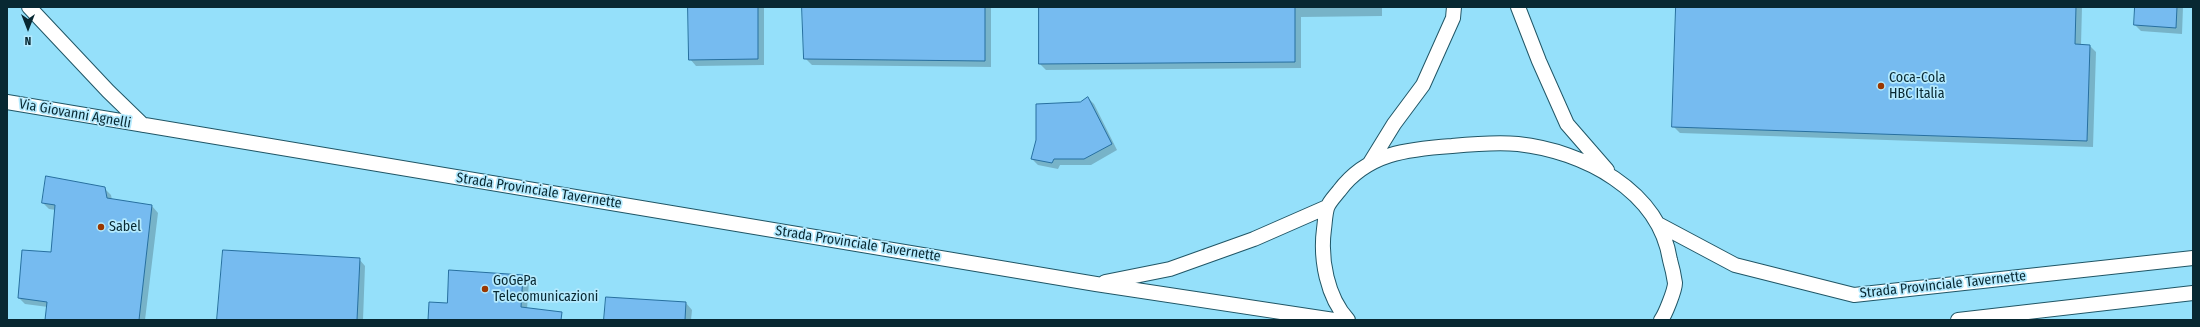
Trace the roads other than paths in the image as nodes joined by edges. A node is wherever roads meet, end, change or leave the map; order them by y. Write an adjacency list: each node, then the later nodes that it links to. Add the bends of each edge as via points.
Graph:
1 (29, 7): 5 (street)
2 (1454, 7): 6 (street, via 1453,18 1423,84)
3 (1518, 7): 7 (street, via 1567,124)
4 (7, 102): 5 (street, Via Giovanni Agnelli)
5 (143, 125): 11 (street, Strada Provinciale Tavernette)
6 (1370, 162): 7 (street, via 1386,155 1421,148 1518,144 1570,156); 8 (street, via 1347,180)
7 (1610, 174): 9 (street, via 1635,195)
8 (1327, 207): 11 (street, Strada Provinciale Tavernette, via 1254,239 1170,269); 14 (street, via 1323,238 1327,281 1341,312)
9 (1658, 224): 10 (street, Strada Provinciale Tavernette, via 1735,265 1854,295); 15 (street, via 1668,243 1675,285)
10 (2193, 258)
11 (1096, 284): 13 (street, Strada Provinciale Tavernette)
12 (2193, 293): 16 (street)
13 (1334, 320)
14 (1348, 320)
15 (1661, 320)
16 (1958, 320)

